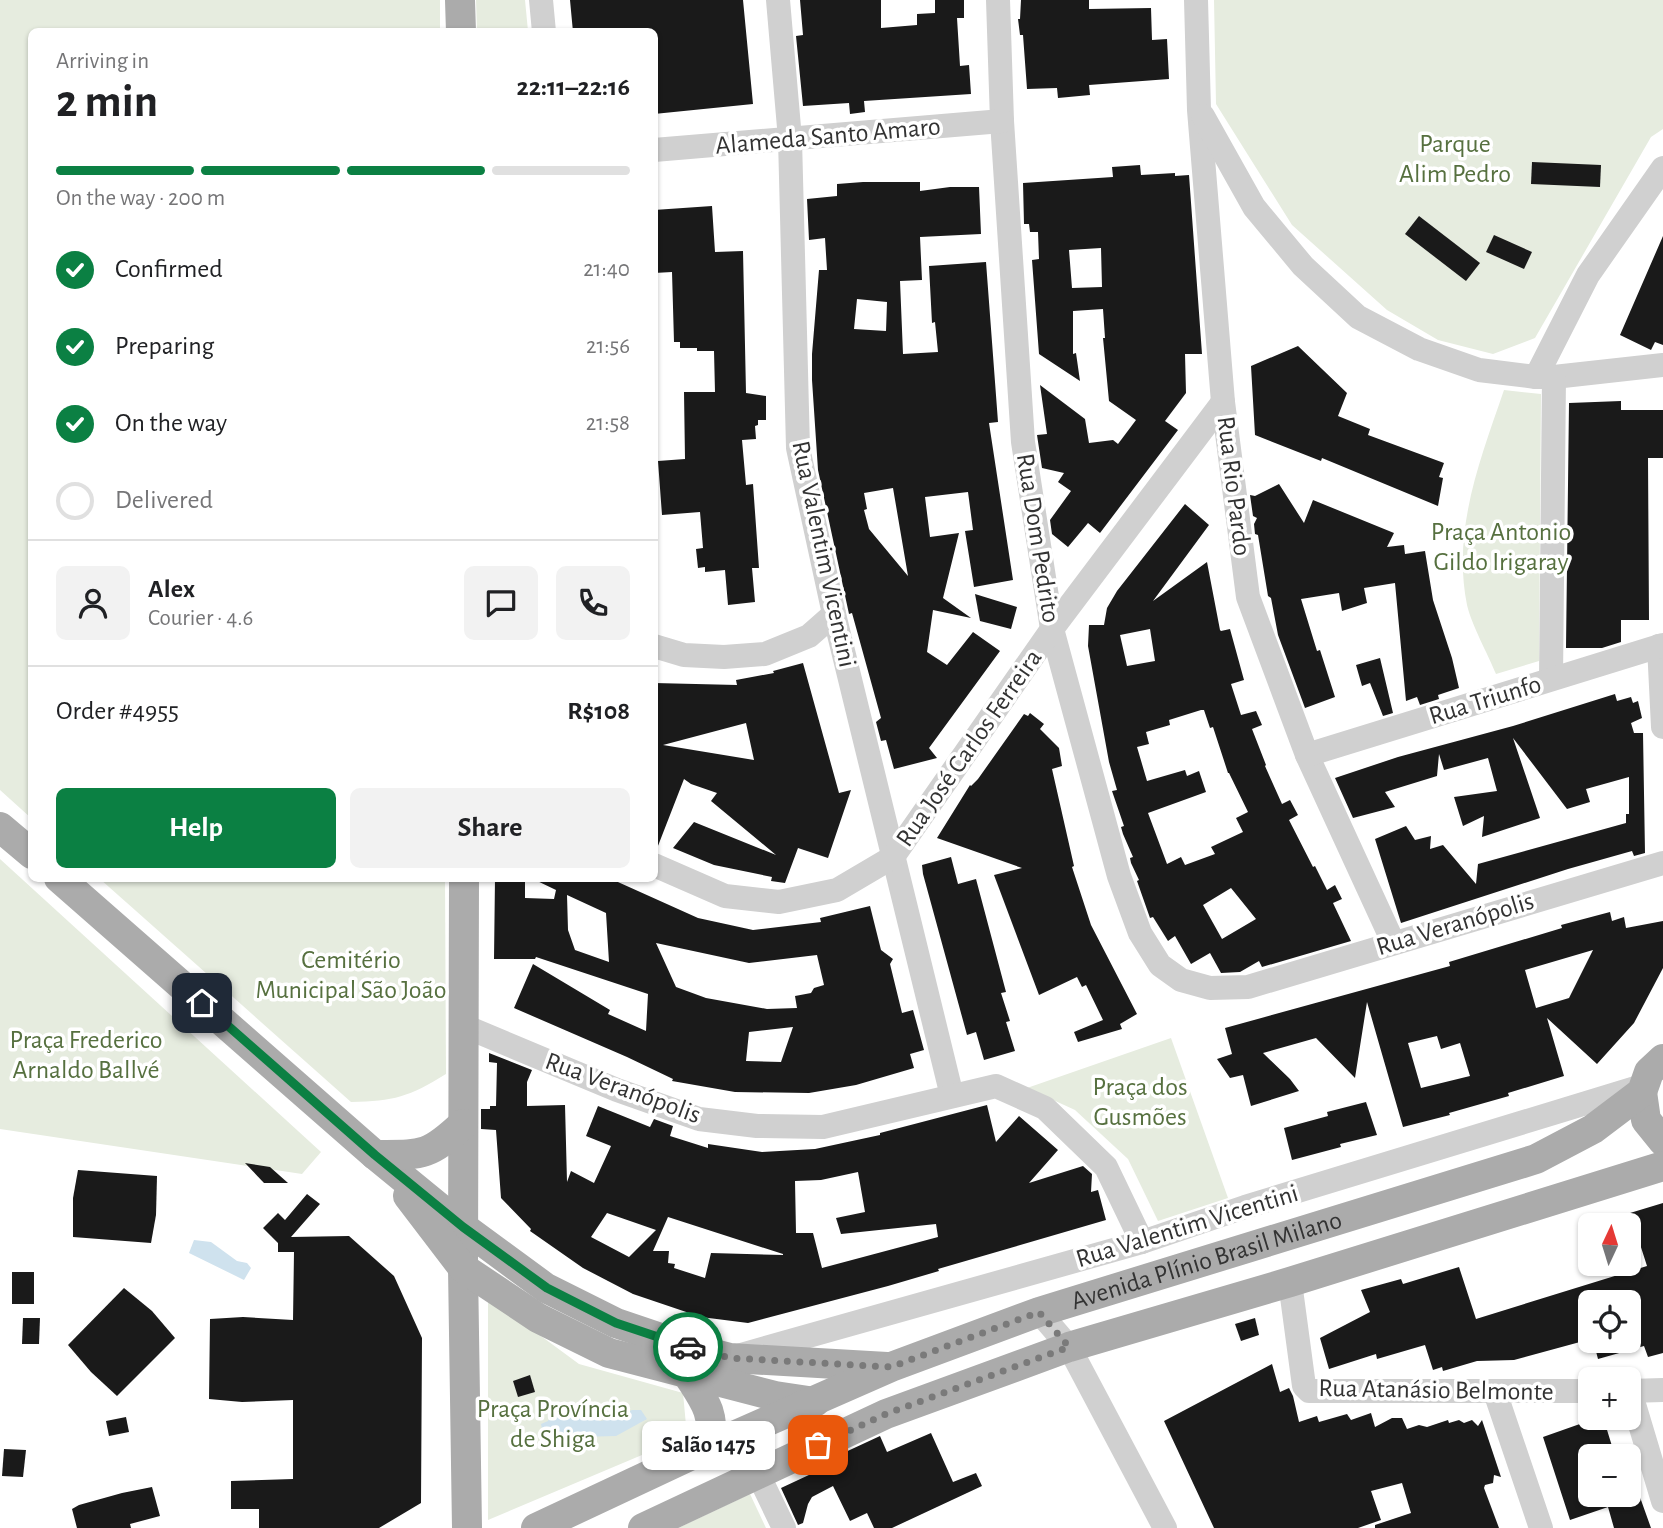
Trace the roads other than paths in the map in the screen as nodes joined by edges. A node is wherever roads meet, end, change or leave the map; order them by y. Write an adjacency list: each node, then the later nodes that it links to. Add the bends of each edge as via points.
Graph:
1 (460, 0): 6 (main road)
2 (541, 0): 7 (street)
3 (778, 0): 10 (street, Rua Valentim Vicentini)
4 (999, 0): 9 (street, Rua Dom Pedrito)
5 (1196, 0): 8 (street, Rua Rio Pardo)
6 (461, 28)
7 (544, 28)
8 (1199, 110): 14 (street, via 1254,207 1303,266 1358,317 1419,349 1479,370); 15 (street, Rua Rio Pardo)
9 (1002, 121): 10 (street, Alameda Santo Amaro); 17 (street, Rua Dom Pedrito, via 1023,442)
10 (790, 139): 11 (street, Alameda Santo Amaro); 16 (street, Rua Valentim Vicentini, via 798,448)
11 (658, 150)
12 (1663, 168): 14 (street, via 1588,275)
13 (1663, 365): 14 (street)
14 (1545, 377): 20 (street)
15 (1223, 402): 17 (street, Rua José Carlos Ferreira); 22 (street, Rua Rio Pardo, via 1248,597)
16 (834, 614): 19 (street, via 809,636 765,654 724,657); 25 (street, Rua Valentim Vicentini)
17 (1052, 629): 25 (street, Rua José Carlos Ferreira); 31 (street, Rua Dom Pedrito, via 1119,876 1140,933 1160,965 1181,980 1210,988)
18 (1661, 645): 20 (street, Rua Triunfo); 21 (street)
19 (658, 647)
20 (1551, 679): 22 (street, Rua Triunfo)
21 (1663, 727)
22 (1307, 755): 30 (street, Rua Rio Pardo)
23 (0, 827): 24 (main road)
24 (28, 852)
25 (893, 857): 27 (street, Rua José Carlos Ferreira, via 837,890 779,902 725,896); 34 (street, Rua Valentim Vicentini)
26 (1663, 863): 30 (street, Rua Veranópolis)
27 (658, 867)
28 (64, 882): 37 (main road)
29 (464, 882): 32 (main road)
30 (1393, 942): 31 (street, Rua Veranópolis)
31 (1248, 987)
32 (464, 1026): 34 (street, Rua Veranópolis, via 699,1119 823,1127); 35 (main road)
33 (1653, 1070): 36 (main road, via 1646,1119); 40 (street, Rua Valentim Vicentini); 43 (main road, Avenida Plínio Brasil Milano, via 1593,1129 1536,1159)
34 (952, 1096): 40 (street, via 996,1086 1045,1108 1106,1167)
35 (463, 1124): 37 (main road, via 442,1144 418,1155); 39 (main road)
36 (1663, 1141)
37 (375, 1155): 39 (main road); 41 (main road)
38 (1663, 1166): 42 (main road, Avenida Plínio Brasil Milano)
39 (463, 1227): 41 (main road); 45 (main road, via 547,1288 616,1323)
40 (1142, 1242): 45 (street, Rua Valentim Vicentini)
41 (463, 1268): 47 (main road, via 538,1318 609,1353); 58 (main road)
42 (1290, 1282): 44 (main road, Avenida Plínio Brasil Milano); 51 (street, Rua Atanásio Belmonte, via 1304,1386 1309,1391)
43 (1039, 1312): 44 (street); 46 (main road, Avenida Plínio Brasil Milano)
44 (1069, 1347): 53 (main road, Avenida Plínio Brasil Milano); 62 (street)
45 (730, 1358): 46 (main road)
46 (891, 1367): 52 (main road, Avenida Plínio Brasil Milano)
47 (686, 1372): 52 (main road); 55 (main road, via 709,1409 713,1424)
48 (1663, 1390): 50 (street)
49 (1578, 1391): 51 (street, Rua Atanásio Belmonte)
50 (1641, 1391)
51 (1495, 1392): 63 (street)
52 (816, 1402): 53 (main road); 55 (main road, Avenida Plínio Brasil Milano)
53 (886, 1414): 56 (main road, Avenida Plínio Brasil Milano)
54 (1641, 1428): 57 (street)
55 (710, 1446): 59 (main road, Avenida Plínio Brasil Milano)
56 (758, 1474): 60 (main road, Avenida Plínio Brasil Milano); 61 (street)
57 (1663, 1502)
58 (467, 1528)
59 (536, 1528)
60 (643, 1528)
61 (783, 1528)
62 (1165, 1528)
63 (1541, 1528)

